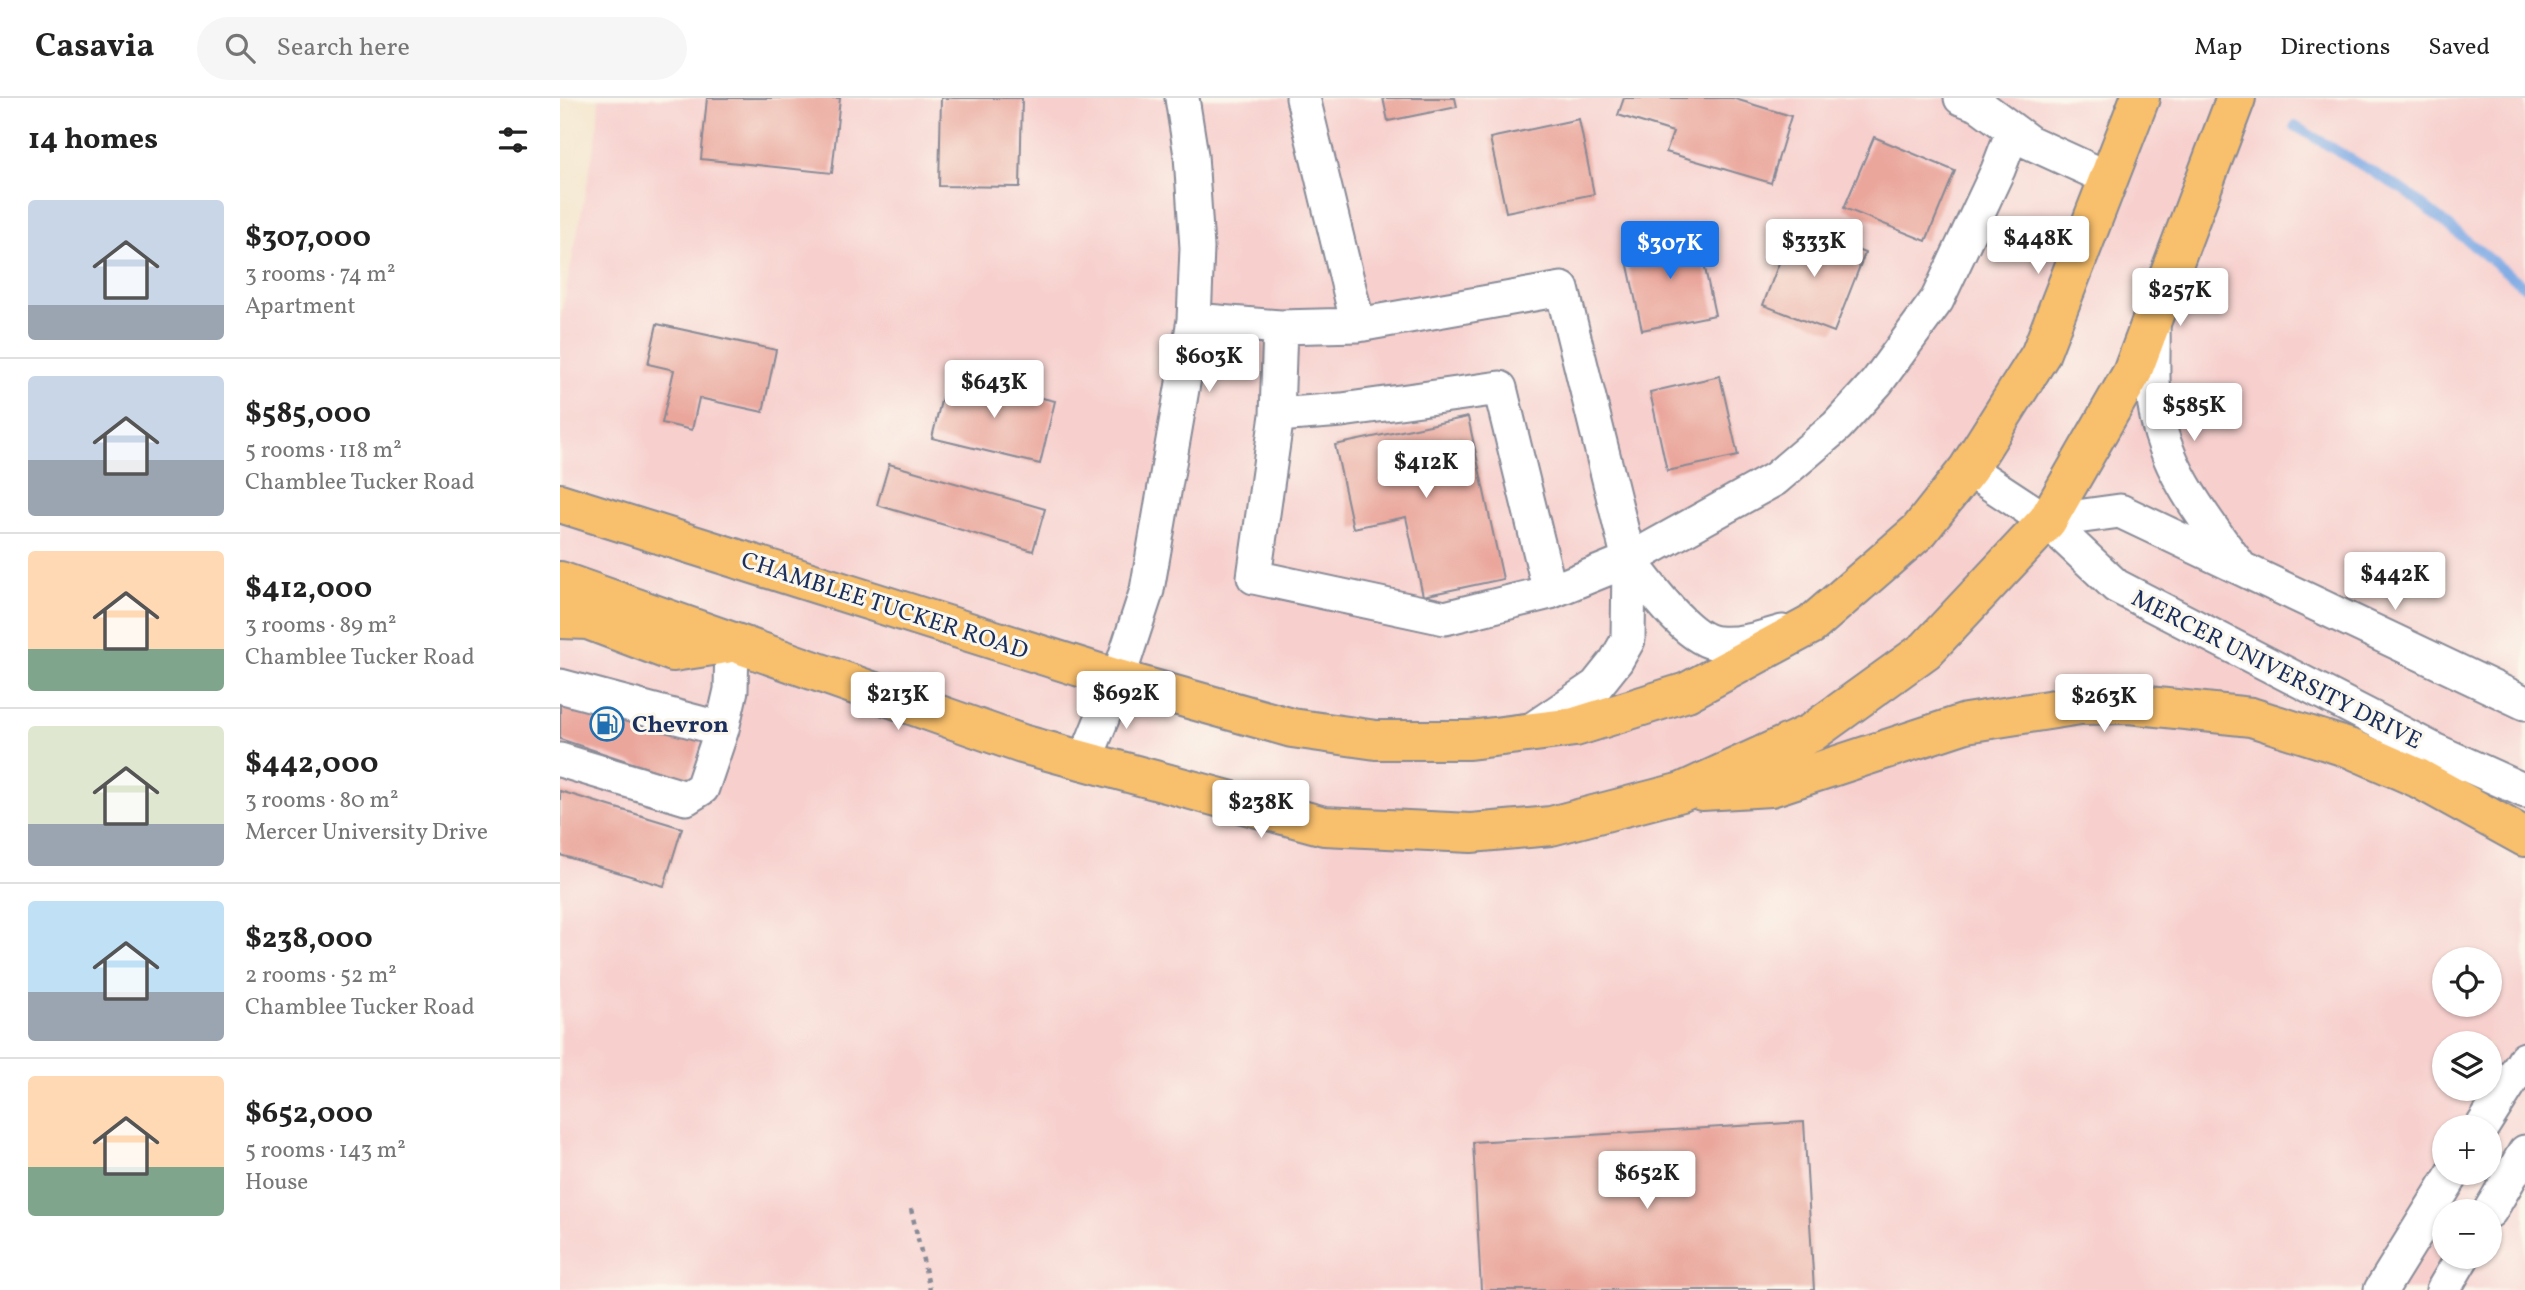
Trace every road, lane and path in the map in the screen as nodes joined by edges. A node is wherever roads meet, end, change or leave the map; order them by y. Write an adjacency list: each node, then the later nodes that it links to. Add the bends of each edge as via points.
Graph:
1 (1182, 98): 9 (street, via 1197,248)
2 (1303, 98): 10 (street)
3 (1961, 98): 6 (street, via 1979,105)
4 (2140, 98): 7 (main road, CHAMBLEE TUCKER ROAD)
5 (2236, 98): 8 (main road)
6 (2013, 131): 7 (street); 16 (street, via 1937,300 1838,426 1775,479)
7 (2108, 178): 13 (main road, CHAMBLEE TUCKER ROAD, via 2040,355)
8 (2153, 316): 15 (main road, via 2132,373); 17 (street, via 2155,406 2168,452 2189,497)
9 (1194, 320): 11 (street); 23 (street, via 1153,561)
10 (1358, 325): 11 (street); 16 (street, via 1562,289)
11 (1280, 327): 12 (street)
12 (1277, 415): 19 (street, via 1342,411 1500,388); 19 (street, via 1254,577 1445,618)
13 (1968, 469): 15 (street, MERCER UNIVERSITY DRIVE); 21 (main road, CHAMBLEE TUCKER ROAD, via 1919,531)
14 (560, 503): 23 (main road, CHAMBLEE TUCKER ROAD)
15 (2047, 521): 17 (street, via 2120,511); 30 (street, MERCER UNIVERSITY DRIVE, via 2116,586 2411,739); 31 (main road, via 1926,650 1811,733)
16 (1629, 560): 19 (street); 21 (street, via 1685,627 1715,644 1752,641); 27 (street, via 1628,640 1616,661 1596,686)
17 (2241, 569): 25 (street)
18 (560, 581): 22 (main road)
19 (1550, 592)
20 (560, 620): 22 (main road, via 588,620 673,652)
21 (1811, 625): 27 (main road, CHAMBLEE TUCKER ROAD, via 1687,692 1575,727)
22 (732, 643): 26 (street, via 732,690); 29 (main road)
23 (1118, 679): 27 (main road, CHAMBLEE TUCKER ROAD, via 1292,728 1376,740 1469,740); 29 (street)
24 (560, 686): 26 (street)
25 (2525, 703)
26 (722, 729): 28 (street, via 702,788 686,798)
27 (1527, 733)
28 (560, 760)
29 (1084, 763): 31 (main road, via 1324,826 1471,834 1551,826)
30 (2525, 791)
31 (1682, 792): 32 (main road, via 1771,787 1966,723 2080,705 2129,704 2251,717 2352,749 2418,778)
32 (2525, 837)
33 (2525, 1059): 34 (street)
34 (2490, 1115)
35 (2525, 1152): 37 (street)
36 (2446, 1185): 41 (street)
37 (2497, 1199)
38 (911, 1209): 40 (path)
39 (2455, 1269): 42 (street)
40 (930, 1290)
41 (2381, 1290)
42 (2443, 1290)

